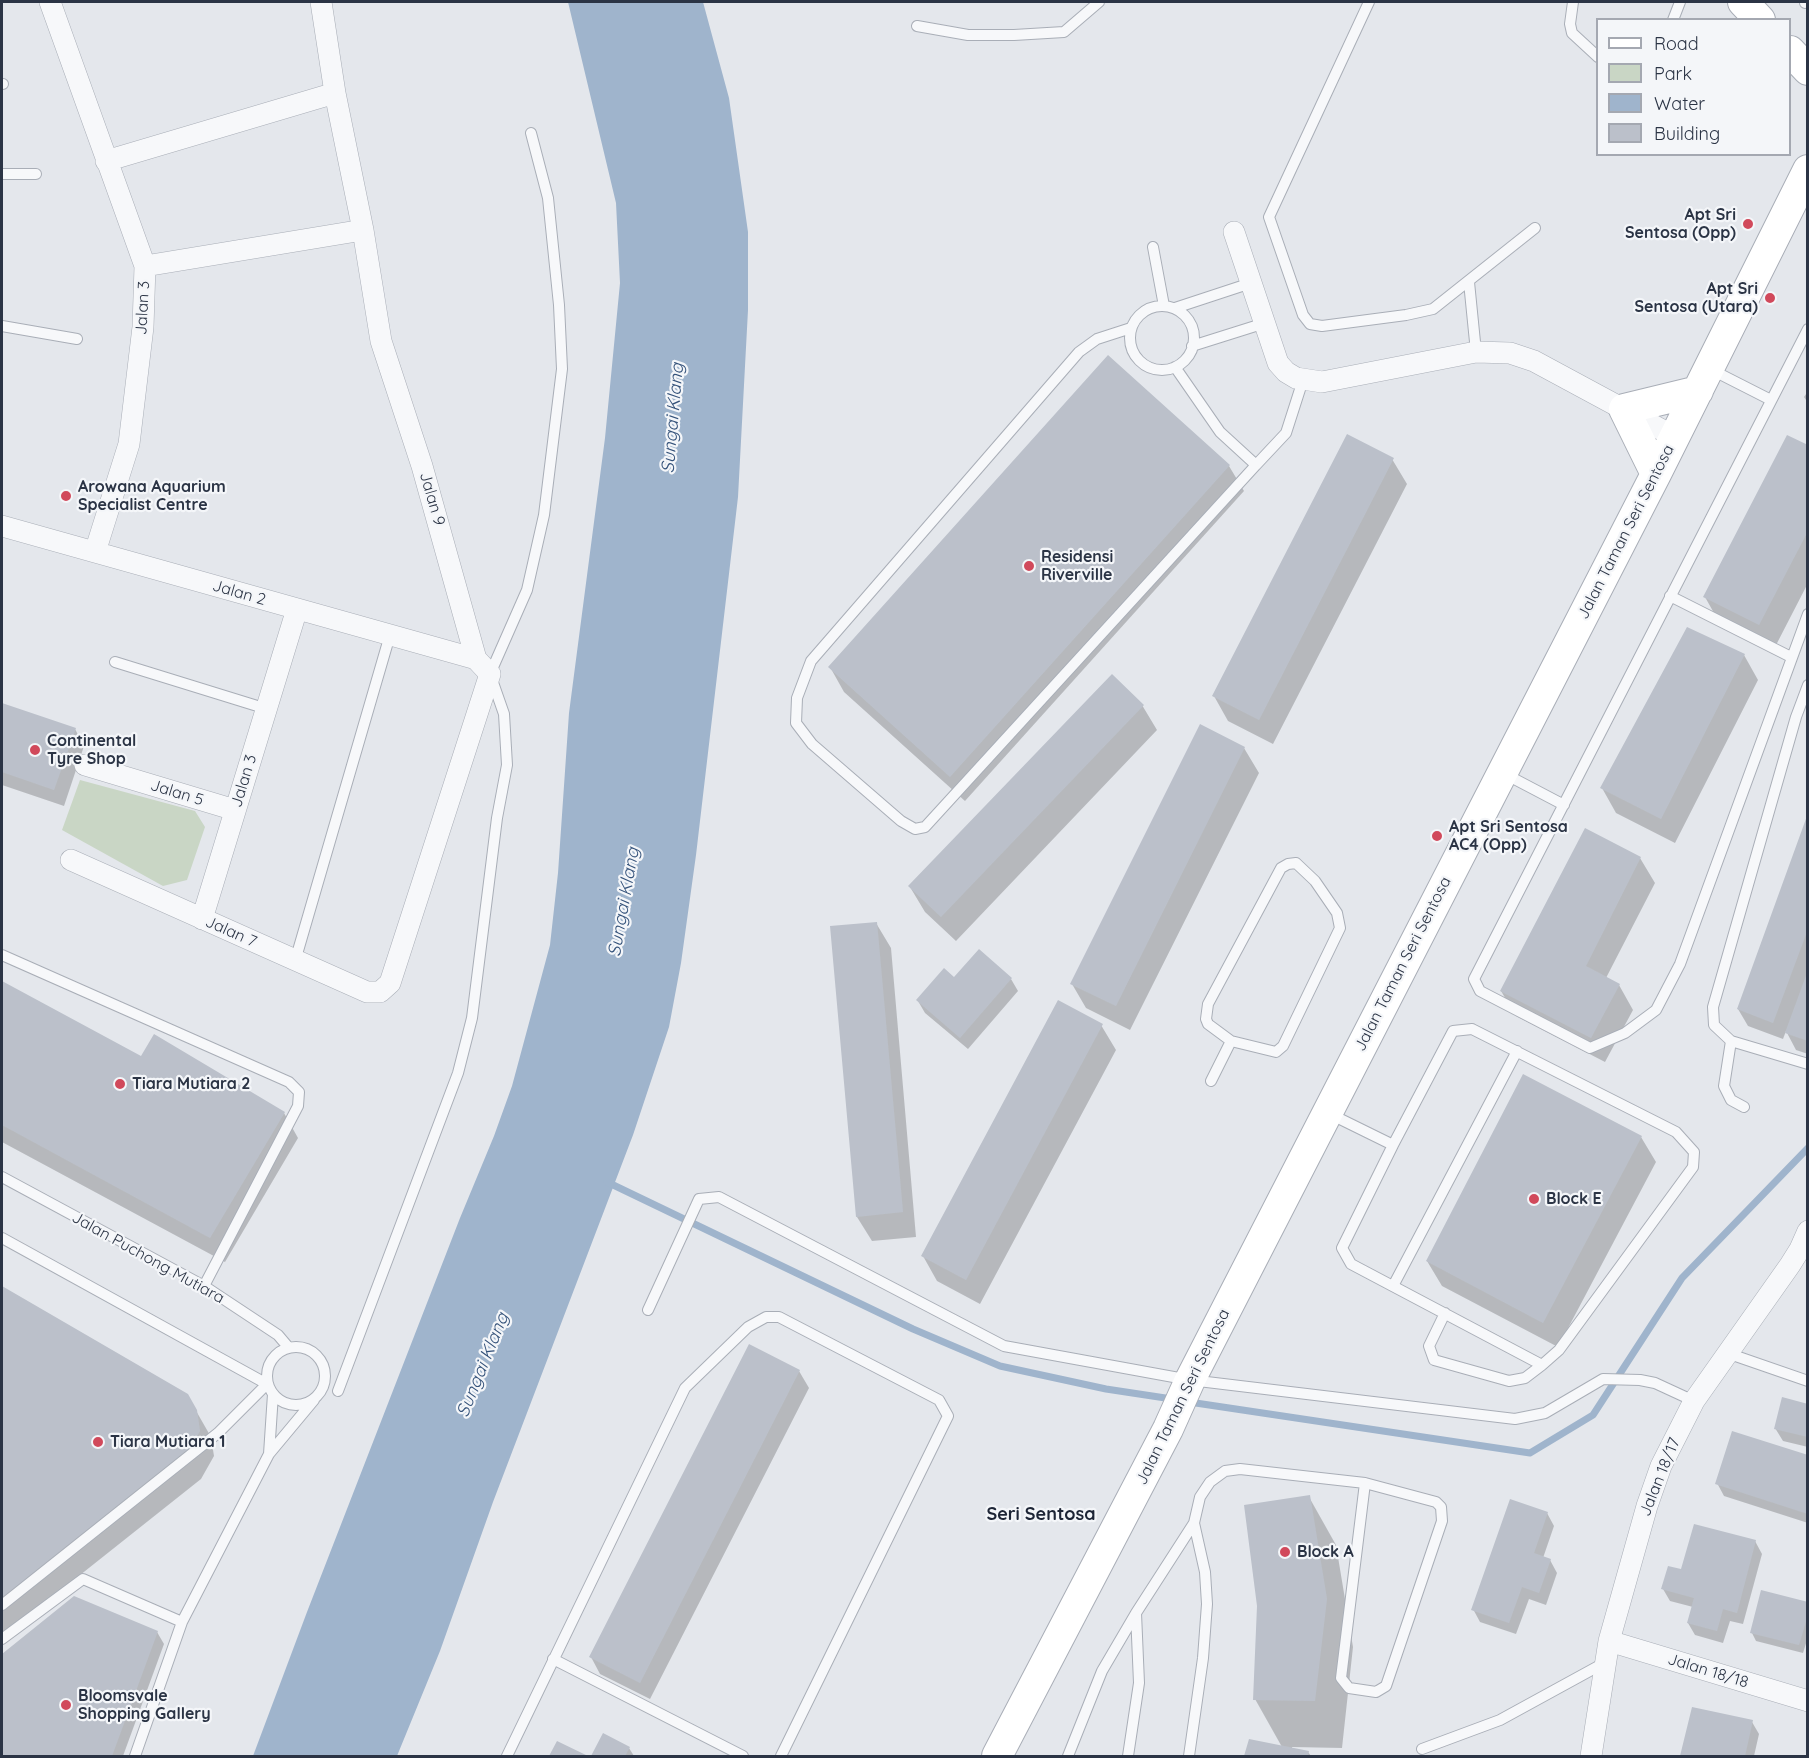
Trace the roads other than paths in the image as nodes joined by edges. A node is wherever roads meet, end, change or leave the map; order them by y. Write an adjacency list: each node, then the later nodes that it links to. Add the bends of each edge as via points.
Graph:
1 (50, 2): 14 (street, Jalan 3)
2 (321, 2): 12 (street, Jalan 9)
3 (1099, 2): 8 (lane, via 1064,32 968,35)
4 (1369, 2): 23 (lane, via 1269,217 1299,304 1310,324 1322,326 1407,315 1433,309)
5 (1574, 2): 10 (lane, via 1572,33)
6 (1743, 2): 7 (main road)
7 (1758, 18)
8 (917, 26)
9 (1791, 52): 11 (main road)
10 (1596, 55)
11 (1808, 70)
12 (335, 93): 14 (street); 19 (street, Jalan 9)
13 (531, 133): 49 (lane, via 548,198 562,369 544,515 528,590)
14 (106, 161): 22 (street, Jalan 3)
15 (1808, 170): 35 (main road, Jalan Taman Seri Sentosa)
16 (2, 174): 17 (lane)
17 (36, 174)
18 (1535, 228): 23 (lane)
19 (363, 230): 22 (street); 49 (street, Jalan 9, via 381,341)
20 (1234, 232): 24 (street)
21 (1153, 248): 25 (lane)
22 (145, 266): 42 (street, Jalan 3, via 143,327 129,444)
23 (1469, 282): 32 (lane)
24 (1251, 283): 25 (lane); 26 (street)
25 (1169, 307): 28 (lane, via 1144,311); 31 (lane, via 1190,322 1194,332)
26 (1265, 323): 31 (lane); 34 (street, via 1278,363)
27 (2, 326): 30 (lane)
28 (1131, 328): 33 (lane, via 1131,349 1137,358 1154,370); 39 (lane, via 1097,339 1079,352 811,661 797,699 796,723 812,744 902,821 915,829 925,827)
29 (1808, 329): 36 (lane)
30 (77, 339)
31 (1192, 346): 33 (lane, via 1184,361)
32 (1476, 352): 34 (street, via 1322,382); 37 (street, via 1510,353 1534,361)
33 (1175, 367): 39 (lane, via 1220,432)
34 (1303, 380): 39 (lane, via 1286,433)
35 (1704, 380): 36 (lane); 37 (main road); 38 (main road, Jalan Taman Seri Sentosa)
36 (1771, 400): 43 (lane)
37 (1624, 408): 38 (street); 40 (main road)
38 (1675, 437): 40 (main road, Jalan Taman Seri Sentosa)
39 (1256, 465)
40 (1656, 474): 54 (main road, Jalan Taman Seri Sentosa)
41 (2, 526): 42 (street, Jalan 2)
42 (95, 552): 44 (street, Jalan 2)
43 (1671, 596): 47 (lane); 55 (lane)
44 (297, 609): 46 (street, Jalan 2); 51 (street, Jalan 3)
45 (1808, 614): 47 (lane)
46 (390, 635): 49 (street, Jalan 2); 60 (lane)
47 (1791, 657): 55 (lane, via 1680,964 1656,1010 1625,1032 1590,1047 1480,991 1474,979)
48 (115, 662): 51 (lane)
49 (483, 667): 60 (street, Jalan 7, via 390,982 380,992 367,992); 82 (lane, via 504,714 507,765 472,1018 458,1073)
50 (1808, 684): 52 (lane)
51 (267, 709): 56 (street, Jalan 3)
52 (1802, 718): 62 (lane, via 1713,1007 1714,1025)
53 (85, 765): 56 (street, Jalan 5)
54 (1502, 772): 55 (lane); 67 (main road, Jalan Taman Seri Sentosa)
55 (1563, 805)
56 (236, 810): 58 (street, Jalan 3)
57 (71, 860): 58 (street, Jalan 7)
58 (201, 919): 60 (street, Jalan 7)
59 (2, 955): 72 (lane, via 290,1082 299,1092 298,1106)
60 (295, 961)
61 (1231, 1041): 61 (lane, via 1208,1024 1208,1004 1281,868 1296,863 1315,881 1337,913 1340,928 1283,1046 1276,1052); 65 (lane)
62 (1731, 1041): 64 (lane); 66 (lane, via 1724,1086 1731,1100)
63 (1517, 1051): 68 (lane, via 1472,1029 1453,1031); 73 (lane); 78 (lane, via 1676,1132 1694,1152 1693,1167 1559,1350)
64 (1808, 1064)
65 (1211, 1082)
66 (1744, 1107)
67 (1327, 1113): 68 (lane); 79 (main road, Jalan Taman Seri Sentosa)
68 (1393, 1145): 73 (lane, via 1342,1248 1351,1264)
69 (2, 1177): 72 (lane, Jalan Puchong Mutiara)
70 (1808, 1231): 77 (street, Jalan 18/17, via 1790,1265)
71 (2, 1238): 81 (lane)
72 (204, 1286): 76 (lane, Jalan Puchong Mutiara, via 278,1335)
73 (1393, 1286): 75 (lane)
74 (648, 1310): 79 (lane, via 699,1199 719,1197 1004,1346)
75 (1445, 1313): 78 (lane); 78 (lane, via 1429,1346 1434,1360 1509,1381 1525,1378)
76 (289, 1348): 81 (lane, via 271,1361 267,1373); 83 (lane, via 300,1347 320,1358 326,1380)
77 (1727, 1353): 80 (lane); 84 (street, Jalan 18/17)
78 (1542, 1365)
79 (1190, 1380): 84 (lane, via 1515,1419 1545,1413 1604,1379 1655,1383); 100 (main road, Jalan Taman Seri Sentosa)
80 (1808, 1381)
81 (270, 1389): 83 (lane, via 281,1402 292,1406); 85 (lane); 88 (lane)
82 (338, 1391)
83 (314, 1400): 85 (lane)
84 (1694, 1401): 92 (street, Jalan 18/17, via 1655,1480)
85 (269, 1454): 90 (lane)
86 (1365, 1483): 86 (lane, via 1436,1502 1441,1507 1442,1521 1386,1686 1376,1692 1349,1688 1341,1678); 87 (lane, via 1240,1468 1225,1471 1210,1482 1200,1497)
87 (1194, 1523): 89 (lane); 103 (lane, via 1205,1572 1207,1604)
88 (2, 1605)
89 (1136, 1613): 101 (lane, via 1102,1671); 102 (lane, via 1139,1683)
90 (182, 1622): 91 (lane, via 83,1579); 96 (lane)
91 (2, 1639)
92 (1608, 1652): 94 (street, Jalan 18/18); 95 (lane, via 1500,1720); 104 (street, Jalan 18/17)
93 (553, 1659): 97 (lane); 98 (lane); 99 (lane, via 685,1388 748,1327 766,1317 779,1317 939,1400 948,1416)
94 (1808, 1701)
95 (1422, 1749)
96 (135, 1756)
97 (507, 1756)
98 (742, 1756)
99 (781, 1756)
100 (997, 1756)
101 (1068, 1756)
102 (1128, 1756)
103 (1189, 1756)
104 (1591, 1756)

